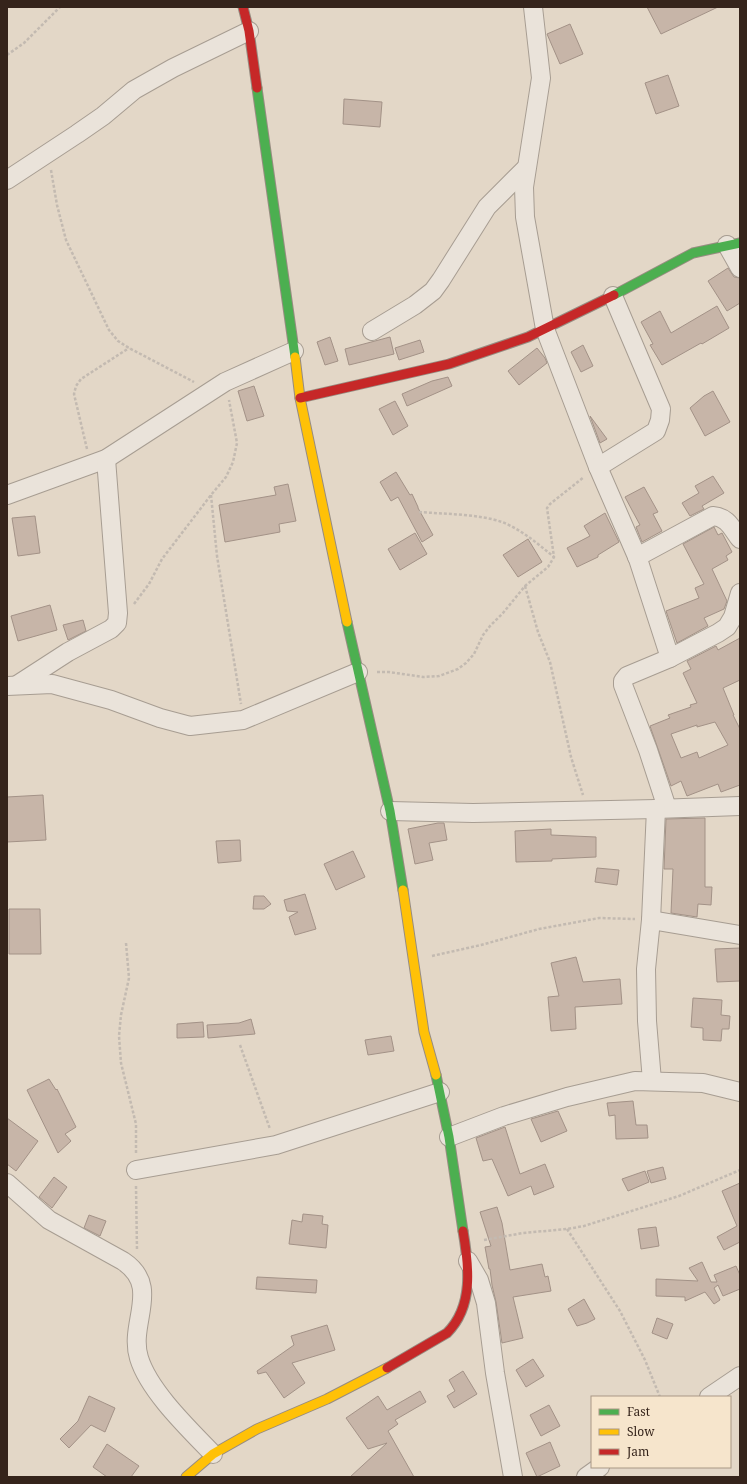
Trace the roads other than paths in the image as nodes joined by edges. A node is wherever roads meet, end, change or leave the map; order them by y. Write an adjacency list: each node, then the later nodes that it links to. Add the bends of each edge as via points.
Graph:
1 (243, 7): 3 (street)
2 (533, 7): 4 (street, via 540,78)
3 (250, 31): 5 (street, via 134,90 103,116); 11 (street)
4 (526, 168): 9 (street, via 525,218); 10 (street, via 486,207 433,291)
5 (7, 180)
6 (734, 244): 7 (street); 8 (street, via 693,253)
7 (740, 268)
8 (613, 296): 9 (street); 14 (street, via 660,409 660,420 656,431)
9 (545, 329): 12 (street, via 449,364); 14 (street)
10 (372, 331)
11 (294, 351): 12 (street); 13 (street, via 225,382)
12 (300, 398): 20 (street)
13 (99, 462): 15 (street); 21 (street, via 118,612 117,623 111,629)
14 (598, 467): 17 (street)
15 (7, 495)
16 (740, 539): 17 (street, via 726,520 721,516 714,516)
17 (637, 557): 19 (street)
18 (740, 593): 19 (street, via 733,617 727,627)
19 (670, 658): 23 (street, via 627,676 623,682 648,750)
20 (358, 672): 21 (street, via 243,720 190,726 112,700 52,684); 24 (street)
21 (12, 686)
22 (740, 806): 23 (street)
23 (662, 809): 24 (street, via 474,813); 25 (street)
24 (390, 810): 28 (street, via 424,1032)
25 (651, 920): 26 (street); 27 (street, via 646,969)
26 (740, 935)
27 (652, 1081): 29 (street, via 703,1083); 30 (street, via 635,1081 566,1097 504,1116)
28 (440, 1092): 30 (street); 31 (street, via 276,1145)
29 (740, 1092)
30 (449, 1137): 33 (street)
31 (136, 1170)
32 (7, 1183): 36 (street, via 49,1220 123,1261 137,1273 143,1295 137,1333 138,1357 148,1380 182,1422)
33 (466, 1253): 36 (street, via 466,1292 462,1313 447,1333 327,1399 258,1429); 39 (street, via 480,1280 486,1303)
34 (740, 1376): 35 (street)
35 (710, 1396)
36 (213, 1454): 38 (street)
37 (599, 1468): 40 (street)
38 (186, 1477)
39 (513, 1477)
40 (586, 1477)

